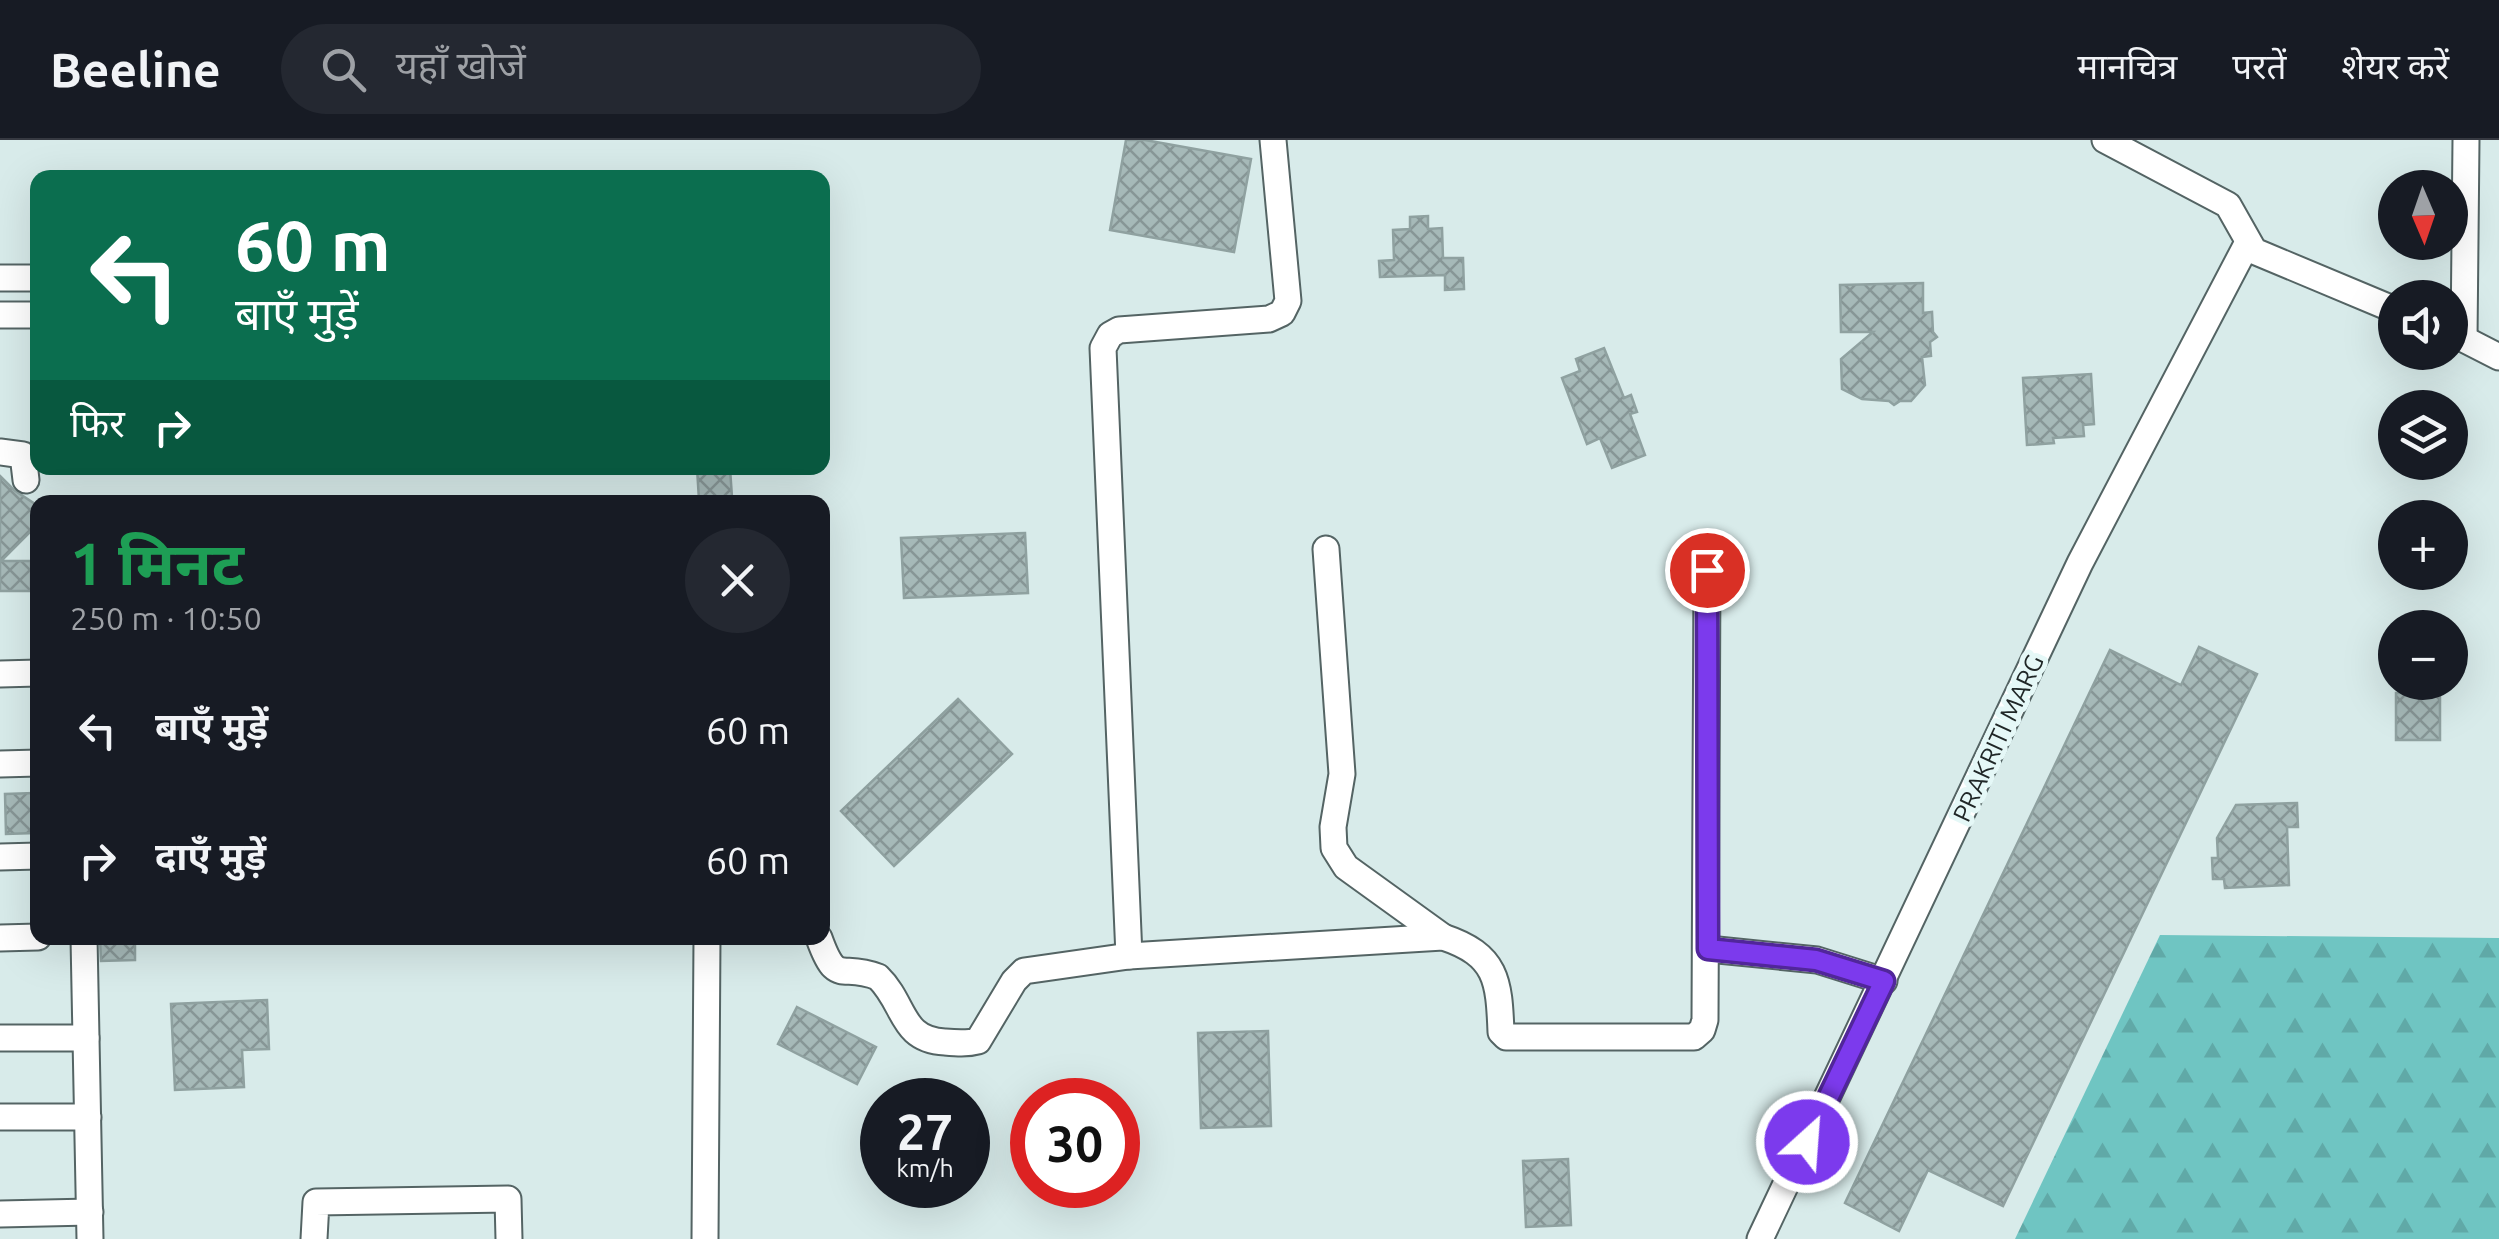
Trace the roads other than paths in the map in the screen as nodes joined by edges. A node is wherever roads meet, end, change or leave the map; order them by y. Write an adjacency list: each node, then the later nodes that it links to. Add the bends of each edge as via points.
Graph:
1 (1273, 140): 30 (street, via 1288,301 1282,313 1119,330 1103,348)
2 (2106, 140): 4 (street, via 2228,206)
3 (2466, 140): 7 (street)
4 (2247, 244): 8 (street); 31 (street, PRAKRITI MARG, via 2080,563)
5 (0, 278): 6 (street)
6 (30, 278)
7 (2460, 280)
8 (2378, 303)
9 (0, 315): 10 (street)
10 (30, 315)
11 (2468, 342): 12 (street)
12 (2499, 357)
13 (0, 452): 14 (street, via 22,454)
14 (26, 480)
15 (1326, 550): 24 (street, via 1342,774 1334,848 1346,867)
16 (1707, 570): 29 (street)
17 (30, 673): 18 (street)
18 (0, 674)
19 (30, 763): 20 (street)
20 (0, 764)
21 (0, 856): 22 (street)
22 (30, 856)
23 (30, 937): 25 (street)
24 (1443, 937): 29 (street, via 1480,954 1492,968 1506,1037 1694,1037 1705,1020); 30 (street)
25 (0, 938)
26 (84, 945): 33 (street)
27 (707, 945): 41 (street)
28 (822, 945): 30 (street, via 839,972 878,977 914,1033 935,1042 978,1041 1024,972)
29 (1708, 949): 31 (street, via 1816,960)
30 (1130, 956)
31 (1884, 981): 42 (street, PRAKRITI MARG)
32 (0, 1038): 33 (street)
33 (86, 1038): 35 (street)
34 (0, 1117): 35 (street)
35 (88, 1117): 36 (street)
36 (90, 1212): 37 (street); 38 (street)
37 (0, 1214)
38 (90, 1239)
39 (314, 1239): 40 (street, via 316,1202 508,1199)
40 (508, 1239)
41 (705, 1239)
42 (1760, 1239)

